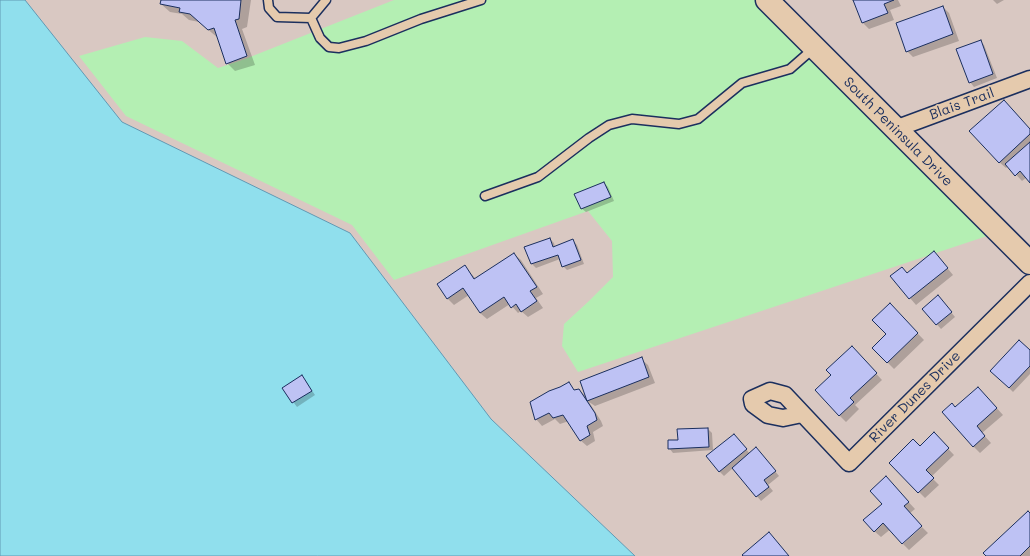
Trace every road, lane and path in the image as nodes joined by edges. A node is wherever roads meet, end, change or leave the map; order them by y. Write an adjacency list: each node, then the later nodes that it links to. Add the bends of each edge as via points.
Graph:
1 (268, 0): 5 (lane, via 269,8 277,17)
2 (326, 0): 5 (lane)
3 (481, 0): 5 (lane, via 421,19 366,41 339,48 328,47 320,38)
4 (767, 0): 6 (main road, South Peninsula Drive)
5 (311, 18)
6 (814, 47): 8 (main road, South Peninsula Drive); 9 (lane, via 790,69 742,83 698,120 679,124 632,119 609,125 538,177)
7 (1030, 79): 8 (street, Blais Trail)
8 (895, 129): 10 (main road, South Peninsula Drive)
9 (485, 196)
10 (1030, 264)
11 (1030, 283): 12 (street, River Dunes Drive, via 849,463)
12 (802, 414)

